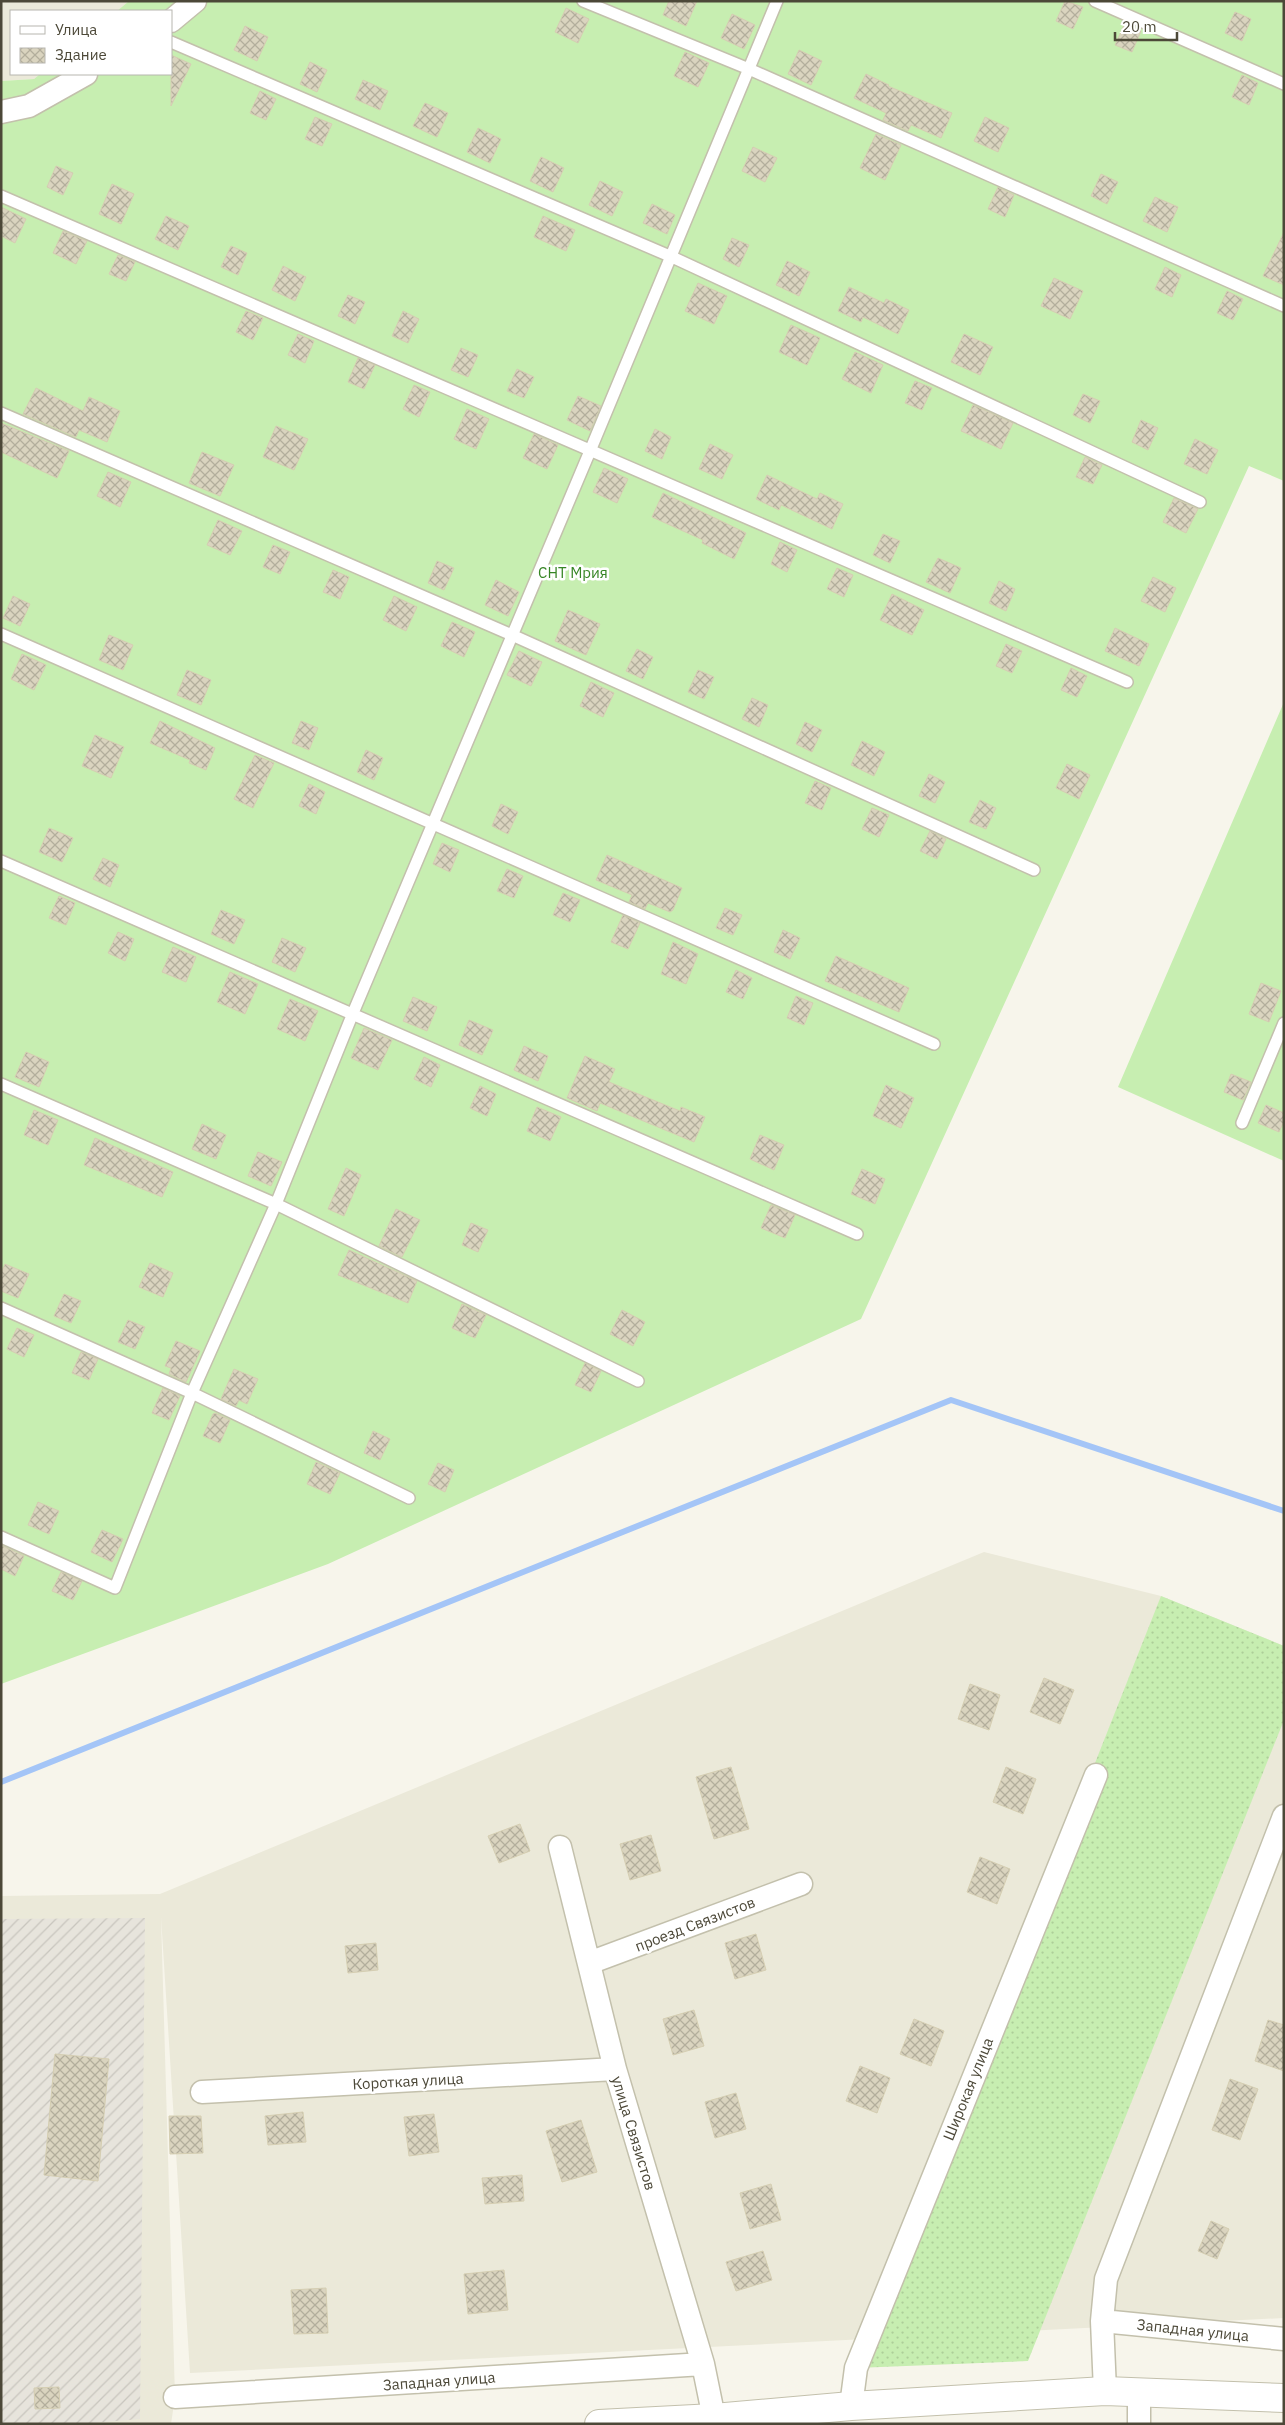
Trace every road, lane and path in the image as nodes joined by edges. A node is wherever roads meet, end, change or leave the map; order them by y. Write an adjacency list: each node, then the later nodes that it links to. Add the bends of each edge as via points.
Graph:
1 (195, 1): 5 (street)
2 (583, 1): 7 (lane)
3 (777, 1): 7 (lane)
4 (1095, 1): 9 (lane)
5 (172, 20)
6 (172, 42): 12 (lane)
7 (749, 69): 12 (lane); 13 (lane)
8 (84, 75): 10 (street, via 29,106)
9 (1284, 84)
10 (1, 112)
11 (1, 196): 15 (lane)
12 (672, 257): 15 (lane); 16 (lane)
13 (1284, 306)
14 (1, 413): 18 (lane)
15 (590, 451): 18 (lane); 19 (lane)
16 (1200, 502)
17 (1, 634): 20 (lane)
18 (512, 636): 20 (lane); 22 (lane)
19 (1127, 682)
20 (433, 823): 23 (lane); 25 (lane)
21 (1, 861): 23 (lane)
22 (1034, 870)
23 (353, 1013): 28 (lane); 29 (lane)
24 (1284, 1023): 27 (lane)
25 (934, 1044)
26 (1, 1084): 28 (lane)
27 (1242, 1123)
28 (276, 1204): 31 (lane); 32 (lane)
29 (857, 1234)
30 (1, 1308): 32 (lane)
31 (638, 1381)
32 (192, 1393): 33 (lane); 34 (lane, via 114,1588)
33 (409, 1498)
34 (1, 1537)
35 (1096, 1775): 49 (street, Широкая улица, via 856,2368)
36 (1284, 1816): 42 (street, via 1106,2279)
37 (560, 1847): 39 (street, улица Связистов)
38 (801, 1884): 39 (street, проезд Связистов)
39 (589, 1963): 40 (street, улица Связистов)
40 (615, 2069): 41 (street, Короткая улица); 44 (street, улица Связистов)
41 (202, 2092)
42 (1102, 2321): 43 (street, Западная улица); 45 (street)
43 (1284, 2339)
44 (703, 2364): 47 (street, Западная улица); 50 (street, улица Связистов)
45 (1105, 2391): 46 (street); 49 (street)
46 (1139, 2393): 48 (street); 52 (street)
47 (175, 2397)
48 (1284, 2398)
49 (851, 2406): 50 (street)
50 (714, 2418): 51 (street)
51 (599, 2424)
52 (1139, 2424)

